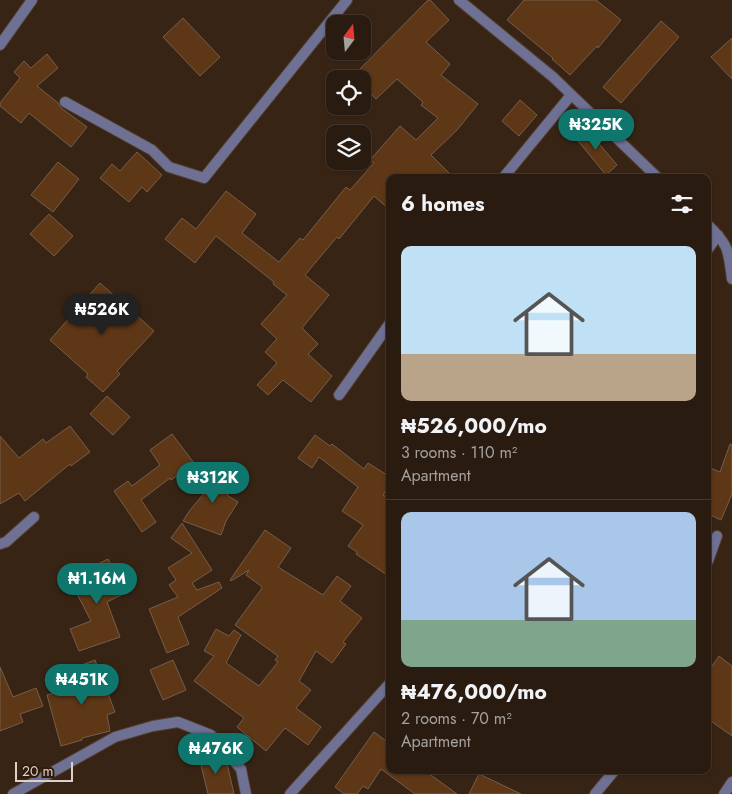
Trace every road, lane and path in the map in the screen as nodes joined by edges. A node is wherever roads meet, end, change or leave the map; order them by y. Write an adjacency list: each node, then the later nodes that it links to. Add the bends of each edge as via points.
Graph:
1 (32, 0): 5 (street)
2 (347, 0): 8 (street, via 204,178 169,167 152,150)
3 (459, 0): 7 (street)
4 (0, 24): 5 (street)
5 (10, 31): 6 (street)
6 (0, 44)
7 (571, 95): 9 (street); 10 (street)
8 (65, 102)
9 (507, 174)
10 (654, 174)
11 (711, 228): 12 (street)
12 (718, 234): 13 (street); 14 (street)
13 (711, 244)
14 (730, 247): 15 (street)
15 (732, 280)
16 (386, 329): 17 (street)
17 (339, 395)
18 (34, 517): 20 (street)
19 (717, 536): 21 (street)
20 (0, 544)
21 (711, 553)
22 (386, 687): 27 (street)
23 (611, 774): 28 (street)
24 (732, 782): 29 (street)
25 (13, 794): 26 (street, via 115,737 178,722 211,735 241,769)
26 (246, 794)
27 (290, 794)
28 (595, 794)
29 (724, 794)

